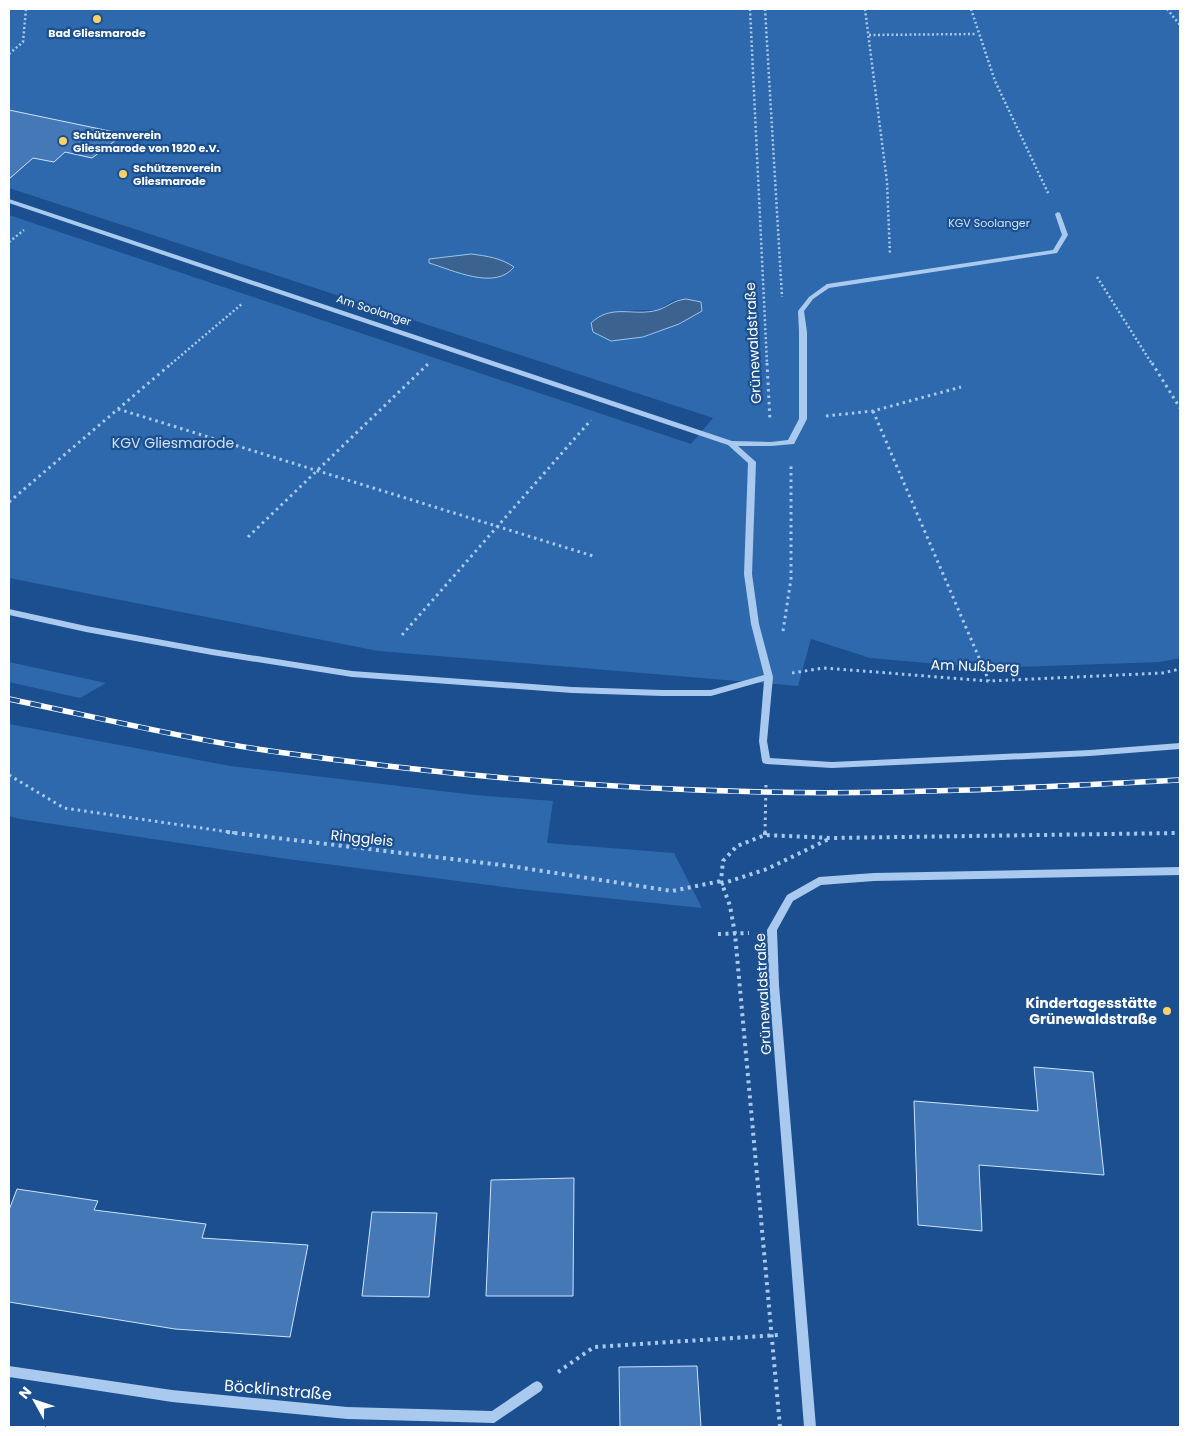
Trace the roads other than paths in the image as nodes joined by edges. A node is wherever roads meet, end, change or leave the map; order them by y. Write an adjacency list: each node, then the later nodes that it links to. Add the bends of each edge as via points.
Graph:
1 (9, 200): 3 (street, Am Soolanger)
2 (1058, 214): 3 (street, via 1065,235 1055,252 827,286 801,311 803,419 791,442)
3 (731, 443): 5 (street, via 752,462 748,574 755,624)
4 (9, 612): 5 (lane, via 183,647 352,674 662,694 710,693)
5 (769, 677): 6 (street, via 763,741 766,762 832,765)
6 (1180, 746)
7 (1180, 871): 10 (street, Grünewaldstraße, via 874,877 819,881 790,898 772,931)
8 (9, 1372): 9 (street, Böcklinstraße, via 172,1396 376,1414 494,1417)
9 (537, 1387)
10 (810, 1427)

